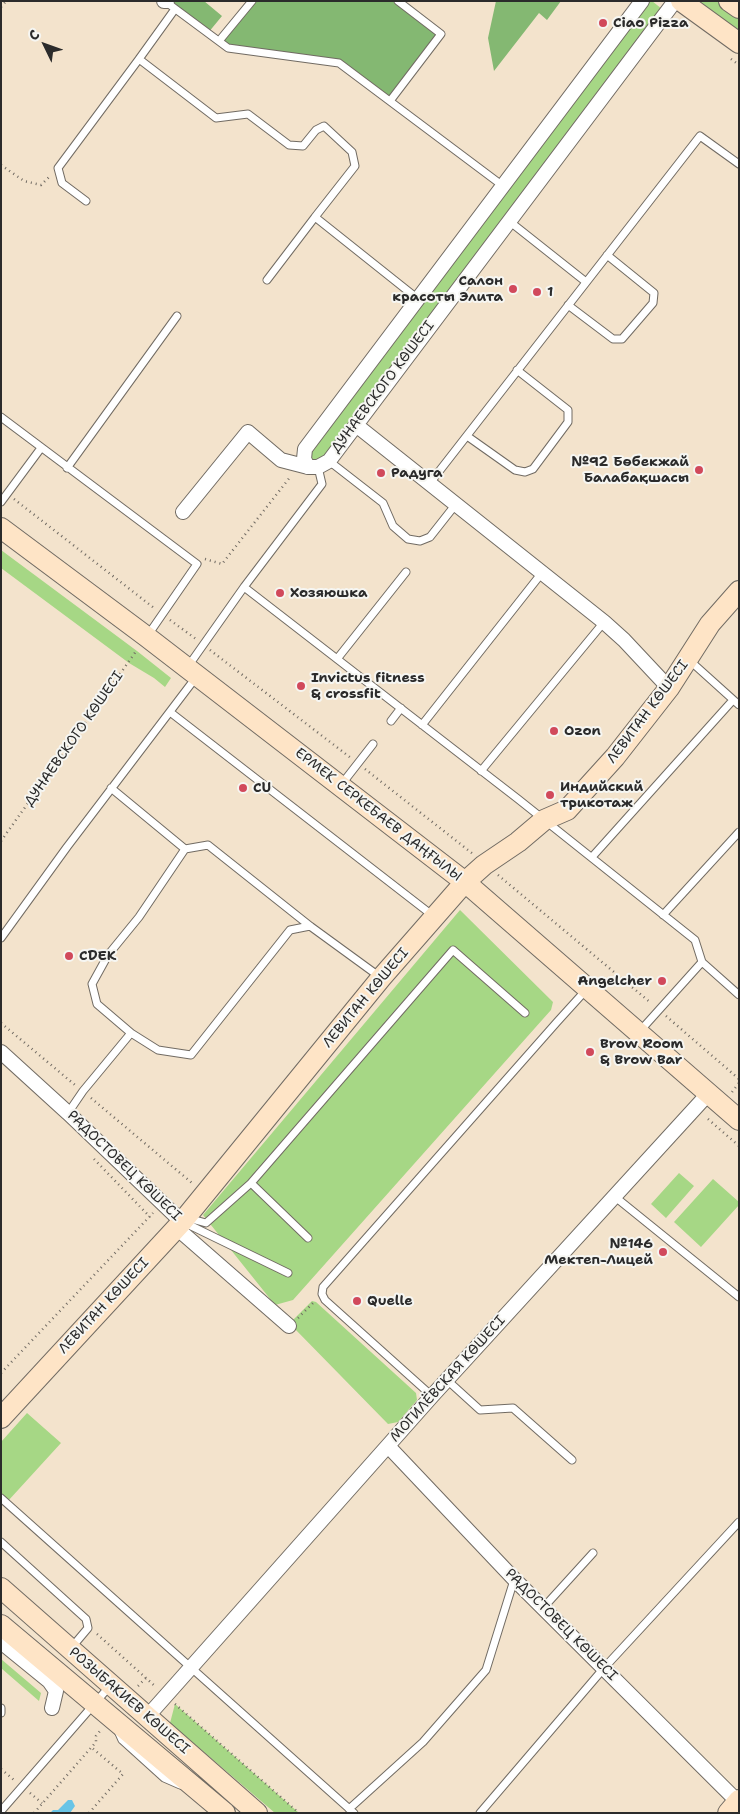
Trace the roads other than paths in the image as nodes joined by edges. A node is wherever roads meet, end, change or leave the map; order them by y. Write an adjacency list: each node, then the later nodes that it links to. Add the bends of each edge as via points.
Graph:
1 (252, 1): 9 (lane)
2 (398, 1): 12 (lane, via 441,34)
3 (642, 1): 14 (street, ДУНАЕВСКОГО КӨШЕСІ)
4 (675, 1): 17 (street, ДУНАЕВСКОГО КӨШЕСІ)
5 (681, 1): 10 (street)
6 (729, 1): 8 (street)
7 (168, 4): 9 (lane); 11 (lane)
8 (739, 8)
9 (219, 41): 12 (lane, via 228,48 339,63)
10 (739, 43)
11 (139, 59): 15 (lane, via 58,168 62,183); 16 (lane, via 216,118 248,114 289,145 303,146 316,130 324,126 352,152 355,166)
12 (390, 101): 14 (lane)
13 (739, 164): 18 (lane, via 700,136)
14 (503, 186): 21 (street, ДУНАЕВСКОГО КӨШЕСІ)
15 (86, 200)
16 (315, 217): 19 (lane); 21 (lane)
17 (509, 221): 20 (lane); 26 (street, ДУНАЕВСКОГО КӨШЕСІ)
18 (607, 255): 20 (lane); 22 (lane, via 654,293 653,303 622,339 613,338)
19 (267, 280)
20 (586, 282): 22 (lane)
21 (418, 299): 29 (street, ДУНАЕВСКОГО КӨШЕСІ, via 305,449 304,458)
22 (568, 305): 24 (lane)
23 (176, 316): 30 (lane)
24 (517, 370): 27 (lane); 27 (lane, via 568,410 568,422 533,469 525,472 515,470)
25 (1, 417): 28 (lane)
26 (356, 425): 29 (street, ДУНАЕВСКОГО КӨШЕСІ); 31 (street)
27 (467, 436): 31 (lane)
28 (41, 448): 30 (lane); 32 (lane)
29 (312, 466): 33 (lane, via 383,503 393,526 408,540 420,541 430,537); 34 (street, via 281,460 248,432); 38 (lane, via 322,484)
30 (67, 468): 41 (lane, via 196,564)
31 (430, 484): 33 (street)
32 (1, 502)
33 (456, 504): 37 (street)
34 (183, 512)
35 (1, 528): 41 (street, ЕРМЕК СЕРКЕБАЕВ ДАҢҒЫЛЫ)
36 (406, 572): 42 (lane)
37 (541, 574): 40 (street); 50 (lane)
38 (244, 587): 42 (lane); 44 (lane, via 203,645)
39 (739, 591): 43 (street, ЛЕВИТАН КӨШЕСІ, via 710,624)
40 (604, 622): 45 (street); 52 (lane)
41 (147, 637): 44 (street, ЕРМЕК СЕРКЕБАЕВ ДАҢҒЫЛЫ)
42 (337, 659): 47 (lane)
43 (688, 659): 45 (street, ЛЕВИТАН КӨШЕСІ); 46 (lane)
44 (192, 672): 48 (lane); 53 (street, ЕРМЕК СЕРКЕБАЕВ ДАҢҒЫЛЫ)
45 (669, 688): 55 (street, ЛЕВИТАН КӨШЕСІ, via 616,757 567,810)
46 (736, 703): 58 (lane)
47 (401, 708): 49 (lane); 50 (lane)
48 (170, 712): 54 (lane); 61 (lane)
49 (391, 721)
50 (422, 725): 52 (lane)
51 (373, 744): 53 (lane)
52 (481, 770): 55 (lane)
53 (341, 785): 59 (street, ЕРМЕК СЕРКЕБАЕВ ДАҢҒЫЛЫ)
54 (111, 788): 57 (lane); 63 (lane)
55 (544, 820): 58 (lane); 59 (street, ЛЕВИТАН КӨШЕСІ)
56 (739, 832): 60 (lane)
57 (185, 849): 62 (lane, via 208,845); 69 (lane, via 108,955 92,984 97,1004)
58 (592, 857): 60 (lane)
59 (465, 882): 61 (street, ЛЕВИТАН КӨШЕСІ); 66 (street, ЕРМЕК СЕРКЕБАЕВ ДАҢҒЫЛЫ)
60 (663, 915): 64 (lane, via 696,940)
61 (434, 917): 65 (street, ЛЕВИТАН КӨШЕСІ)
62 (310, 926): 65 (lane); 69 (lane, via 290,930 191,1055 158,1050)
63 (1, 938)
64 (702, 962): 67 (lane); 70 (lane)
65 (381, 978): 77 (street, ЛЕВИТАН КӨШЕСІ)
66 (588, 989): 70 (street, ЕРМЕК СЕРКЕБАЕВ ДАҢҒЫЛЫ); 83 (lane, via 323,1287 325,1300)
67 (737, 992)
68 (524, 1013): 75 (lane, via 453,950)
69 (132, 1033): 73 (lane)
70 (638, 1033): 72 (street, ЕРМЕК СЕРКЕБАЕВ ДАҢҒЫЛЫ)
71 (1, 1052): 73 (street, РАДОСТОВЕЦ КӨШЕСІ)
72 (708, 1094): 74 (street, ЕРМЕК СЕРКЕБАЕВ ДАҢҒЫЛЫ); 76 (street, МОГИЛЁВСКАЯ КӨШЕСІ)
73 (68, 1113): 77 (street, РАДОСТОВЕЦ КӨШЕСІ)
74 (739, 1120)
75 (251, 1183): 77 (lane, via 206,1223); 78 (lane)
76 (614, 1196): 80 (lane); 82 (street, МОГИЛЁВСКАЯ КӨШЕСІ)
77 (182, 1223): 79 (lane, РАДОСТОВЕЦ КӨШЕСІ); 81 (street, РАДОСТОВЕЦ КӨШЕСІ); 84 (street, ЛЕВИТАН КӨШЕСІ)
78 (308, 1238)
79 (288, 1273)
80 (739, 1297)
81 (290, 1326)
82 (447, 1380): 83 (street, МОГИЛЁВСКАЯ КӨШЕСІ); 86 (lane, via 480,1410 513,1408)
83 (432, 1396): 85 (street, МОГИЛЁВСКАЯ КӨШЕСІ)
84 (1, 1418)
85 (388, 1446): 91 (street, РАДОСТОВЕЦ КӨШЕСІ); 97 (street, МОГИЛЁВСКАЯ КӨШЕСІ)
86 (572, 1460)
87 (1, 1498): 97 (lane)
88 (739, 1522): 98 (lane)
89 (1, 1542): 96 (lane, via 86,1619 88,1628)
90 (593, 1553): 93 (lane)
91 (515, 1580): 93 (street, РАДОСТОВЕЦ КӨШЕСІ); 107 (lane, via 486,1670 423,1742)
92 (1, 1588): 96 (street, РОЗЫБАКИЕВ КӨШЕСІ)
93 (543, 1608): 98 (street, РАДОСТОВЕЦ КӨШЕСІ)
94 (1, 1625): 100 (street, РОЗЫБАКИЕВ КӨШЕСІ)
95 (1, 1642): 102 (street, via 50,1681 56,1691)
96 (71, 1650): 99 (street, РОЗЫБАКИЕВ КӨШЕСІ)
97 (192, 1667): 104 (street, МОГИЛЁВСКАЯ КӨШЕСІ); 107 (lane)
98 (604, 1668): 105 (street, РАДОСТОВЕЦ КӨШЕСІ); 110 (lane)
99 (111, 1686): 100 (lane); 104 (street, РОЗЫБАКИЕВ КӨШЕСІ)
100 (94, 1703): 106 (lane); 108 (street, РОЗЫБАКИЕВ КӨШЕСІ, via 108,1722)
101 (1, 1708): 103 (lane)
102 (52, 1708)
103 (1, 1713)
104 (147, 1717): 109 (street, РОЗЫБАКИЕВ КӨШЕСІ)
105 (735, 1805)
106 (1, 1811)
107 (352, 1811)
108 (225, 1813)
109 (257, 1813)
110 (480, 1813)

